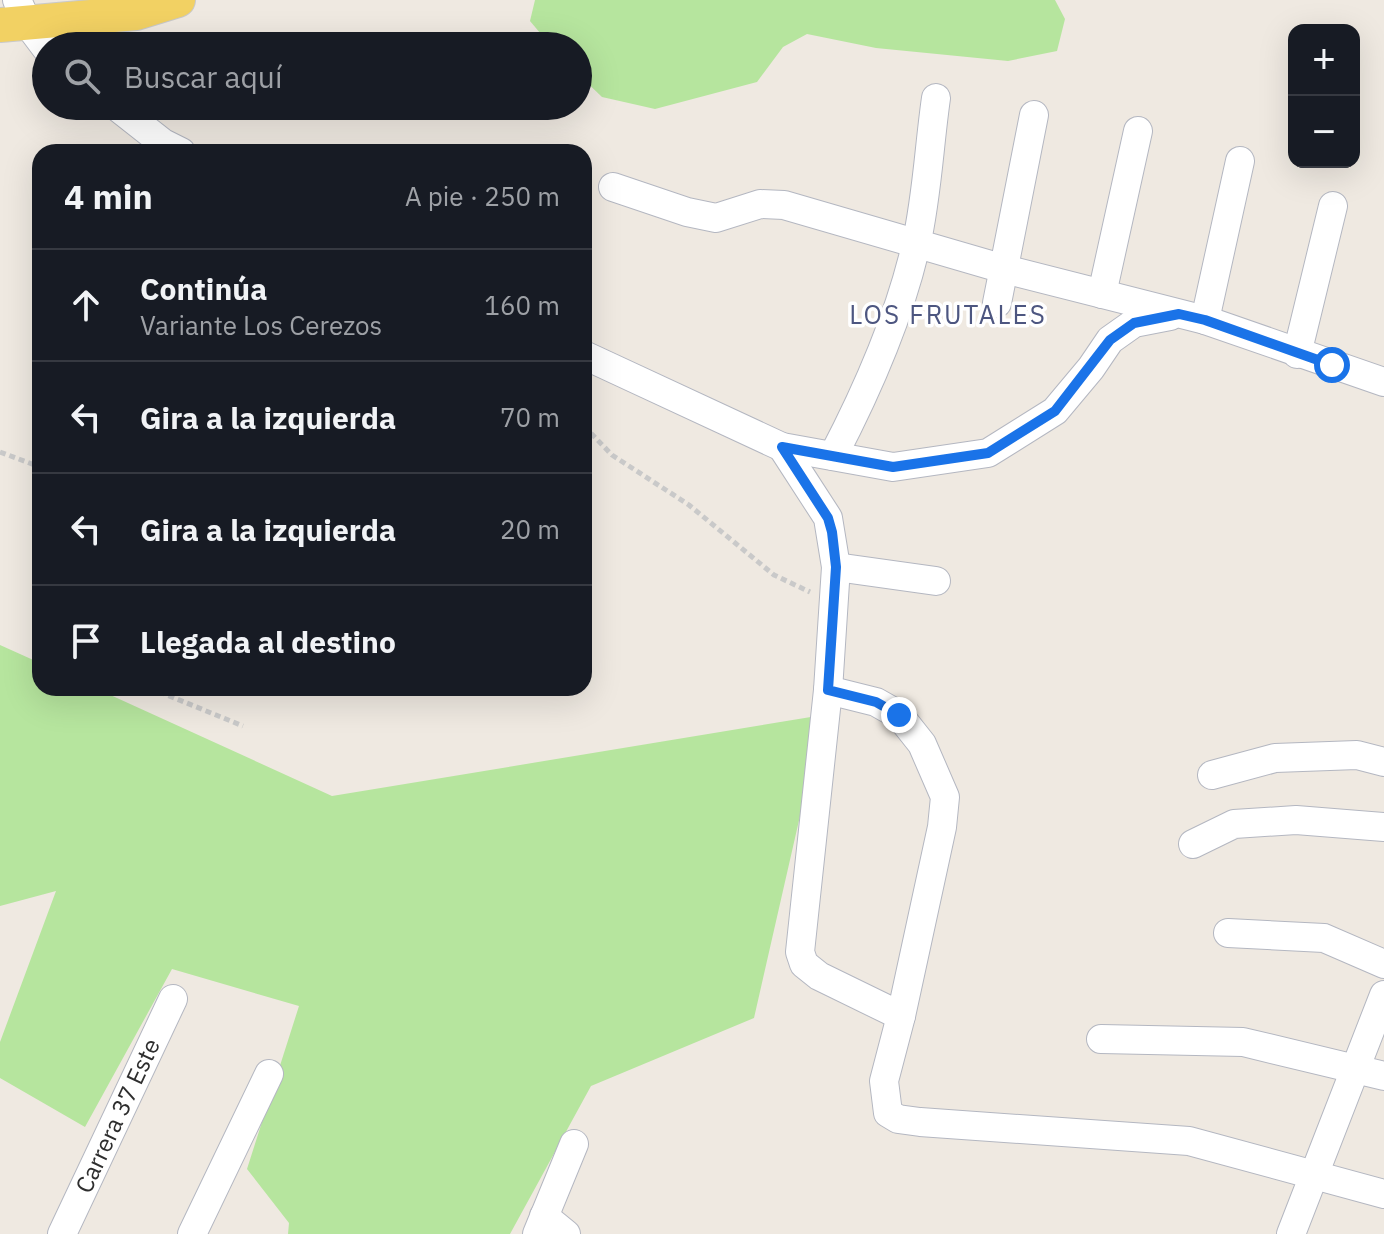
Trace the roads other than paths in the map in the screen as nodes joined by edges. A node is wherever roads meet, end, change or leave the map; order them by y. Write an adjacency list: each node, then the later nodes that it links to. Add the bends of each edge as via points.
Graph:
1 (178, 0): 2 (main road, via 136,13)
2 (23, 24)
3 (936, 98): 11 (street)
4 (1034, 115): 12 (street)
5 (134, 120): 7 (street)
6 (1138, 131): 13 (street)
7 (165, 144)
8 (1240, 161): 15 (street)
9 (613, 187): 11 (street, via 716,218 760,204 784,205)
10 (1333, 206): 16 (street)
11 (917, 243): 12 (street); 20 (street, via 883,352)
12 (1004, 269): 13 (street); 14 (street)
13 (1102, 294): 15 (street)
14 (997, 303)
15 (1192, 317): 16 (street); 20 (street, via 1134,323 1110,340 1055,411 988,453 893,467)
16 (1297, 354): 18 (street)
17 (592, 359): 19 (street)
18 (1384, 382)
19 (782, 447): 20 (street); 21 (street, via 828,518)
20 (833, 456)
21 (836, 567): 22 (street); 23 (street)
22 (936, 581)
23 (828, 690): 32 (street, via 800,952 804,964 819,976); 32 (street, via 876,702 899,715 922,744 945,797)
24 (1384, 762): 25 (street, via 1357,755 1275,758)
25 (1212, 775)
26 (1384, 827): 27 (street, via 1296,820 1234,824)
27 (1193, 844)
28 (1228, 933): 29 (street, via 1324,938)
29 (1384, 964)
30 (1384, 995): 34 (street)
31 (173, 999): 41 (street, Carrera 37 Este)
32 (901, 1016): 38 (street, via 884,1081 888,1113 898,1119 1189,1141)
33 (1101, 1039): 34 (street, via 1243,1042)
34 (1354, 1071): 36 (street); 38 (street)
35 (269, 1074): 42 (street)
36 (1384, 1076)
37 (574, 1144): 40 (street)
38 (1313, 1177): 39 (street); 44 (street)
39 (1384, 1194)
40 (540, 1225): 43 (street)
41 (62, 1234)
42 (192, 1234)
43 (566, 1234)
44 (1291, 1234)

